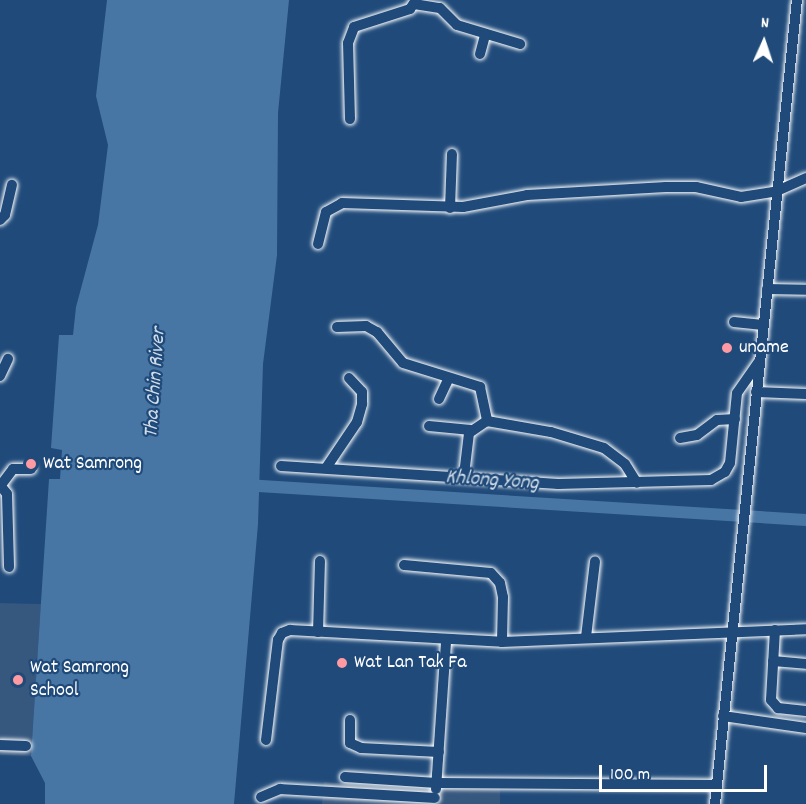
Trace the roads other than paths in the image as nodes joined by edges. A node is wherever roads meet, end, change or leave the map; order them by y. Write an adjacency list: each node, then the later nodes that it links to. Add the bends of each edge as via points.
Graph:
1 (797, 0): 10 (street)
2 (415, 2): 3 (street, via 440,8 457,25); 6 (street, via 354,27 348,43)
3 (485, 35): 4 (street); 5 (street)
4 (520, 44)
5 (480, 54)
6 (350, 119)
7 (452, 154): 11 (street)
8 (806, 178): 10 (street)
9 (12, 185): 12 (street, via 5,215)
10 (777, 191): 11 (street, via 741,197 696,188 610,189 526,195); 14 (street)
11 (450, 208): 13 (street, via 336,204 326,212)
12 (0, 220)
13 (318, 244)
14 (767, 289): 15 (street); 17 (street)
15 (806, 290)
16 (734, 322): 17 (street)
17 (763, 325): 20 (street)
18 (337, 327): 23 (street, via 366,326 377,332 403,363)
19 (8, 359): 21 (street)
20 (759, 361): 24 (street); 27 (street, via 742,382)
21 (0, 376)
22 (349, 378): 33 (street, via 362,392 362,404 357,422)
23 (449, 378): 26 (street); 28 (street, via 480,387)
24 (756, 392): 25 (street); 45 (street)
25 (806, 394)
26 (439, 399)
27 (735, 419): 31 (street, via 717,420 697,435); 36 (street, via 730,463 720,477)
28 (487, 421): 30 (street); 36 (street, via 550,432 604,448 625,464)
29 (429, 426): 30 (street)
30 (471, 430): 35 (street)
31 (680, 438)
32 (281, 466): 33 (street)
33 (326, 468): 35 (street)
34 (32, 469): 37 (street, via 13,469)
35 (464, 475): 36 (street, via 558,484)
36 (637, 483)
37 (1, 485): 41 (street, via 7,494)
38 (320, 561): 44 (street)
39 (595, 562): 46 (street)
40 (404, 565): 48 (street, via 490,573 500,583 503,597)
41 (9, 567)
42 (806, 629): 43 (street)
43 (776, 630): 45 (street); 49 (street)
44 (318, 632): 47 (street); 55 (street, via 290,630 278,640)
45 (732, 632): 46 (street); 52 (street)
46 (586, 637): 48 (street)
47 (446, 641): 48 (street); 58 (street)
48 (502, 642)
49 (773, 661): 50 (street); 51 (street, via 773,705)
50 (806, 664)
51 (806, 711)
52 (723, 716): 54 (street); 61 (street)
53 (350, 720): 58 (street, via 350,743 361,748)
54 (806, 729)
55 (267, 740)
56 (0, 745): 57 (street)
57 (26, 746)
58 (439, 752): 60 (street)
59 (345, 777): 60 (street)
60 (437, 783): 61 (street); 63 (street)
61 (717, 785): 64 (street)
62 (261, 797): 63 (street, via 280,789)
63 (435, 801)
64 (715, 804)

